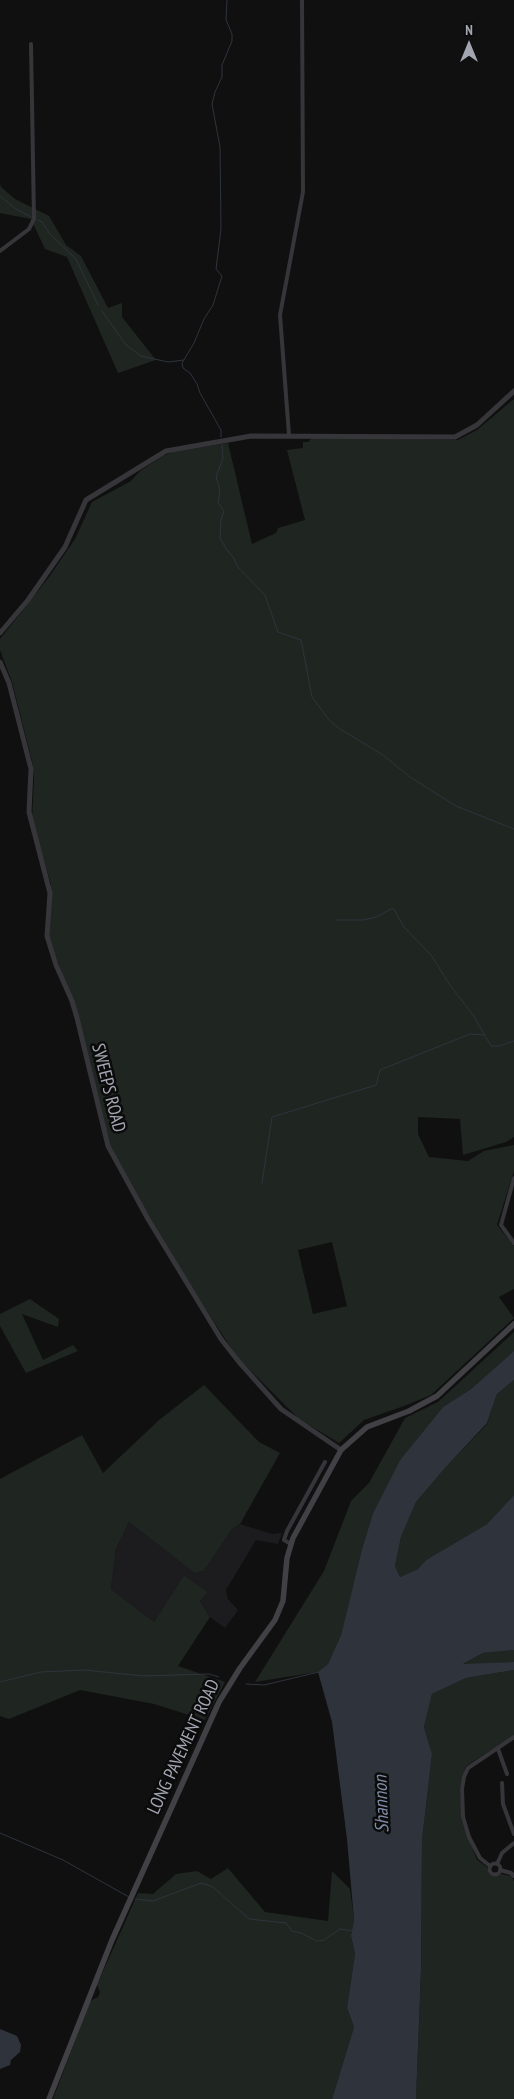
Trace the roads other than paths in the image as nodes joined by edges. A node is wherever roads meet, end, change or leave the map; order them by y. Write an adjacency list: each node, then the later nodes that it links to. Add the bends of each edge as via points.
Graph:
1 (302, 0): 5 (street, via 303,192 280,315)
2 (31, 44): 3 (street, via 34,219 29,229)
3 (0, 251)
4 (514, 391): 5 (street, via 477,425 455,438)
5 (289, 435): 6 (street, via 251,436 166,451 86,500 65,547)
6 (0, 633)
7 (0, 662): 11 (street, SWEEPS ROAD, via 31,769 29,812 50,894 47,936 77,1018 108,1146 221,1339 281,1409)
8 (514, 1178): 9 (street, via 501,1225)
9 (514, 1243)
10 (514, 1324): 11 (main road, LONG PAVEMENT ROAD, via 437,1396 367,1427)
11 (341, 1450): 13 (main road, LONG PAVEMENT ROAD)
12 (325, 1462): 13 (street, via 287,1531 284,1540)
13 (291, 1544): 24 (main road, LONG PAVEMENT ROAD, via 282,1601 275,1620 219,1702 112,1940)
14 (514, 1737): 15 (street)
15 (498, 1749): 16 (street); 21 (street, via 468,1768 462,1789 463,1817 469,1837 480,1858)
16 (507, 1774)
17 (502, 1782): 18 (street, via 503,1804)
18 (514, 1834)
19 (514, 1843): 20 (street)
20 (497, 1864): 21 (street); 22 (street)
21 (490, 1866): 22 (street, via 493,1874)
22 (500, 1870): 23 (street)
23 (514, 1876)
24 (49, 2099)

